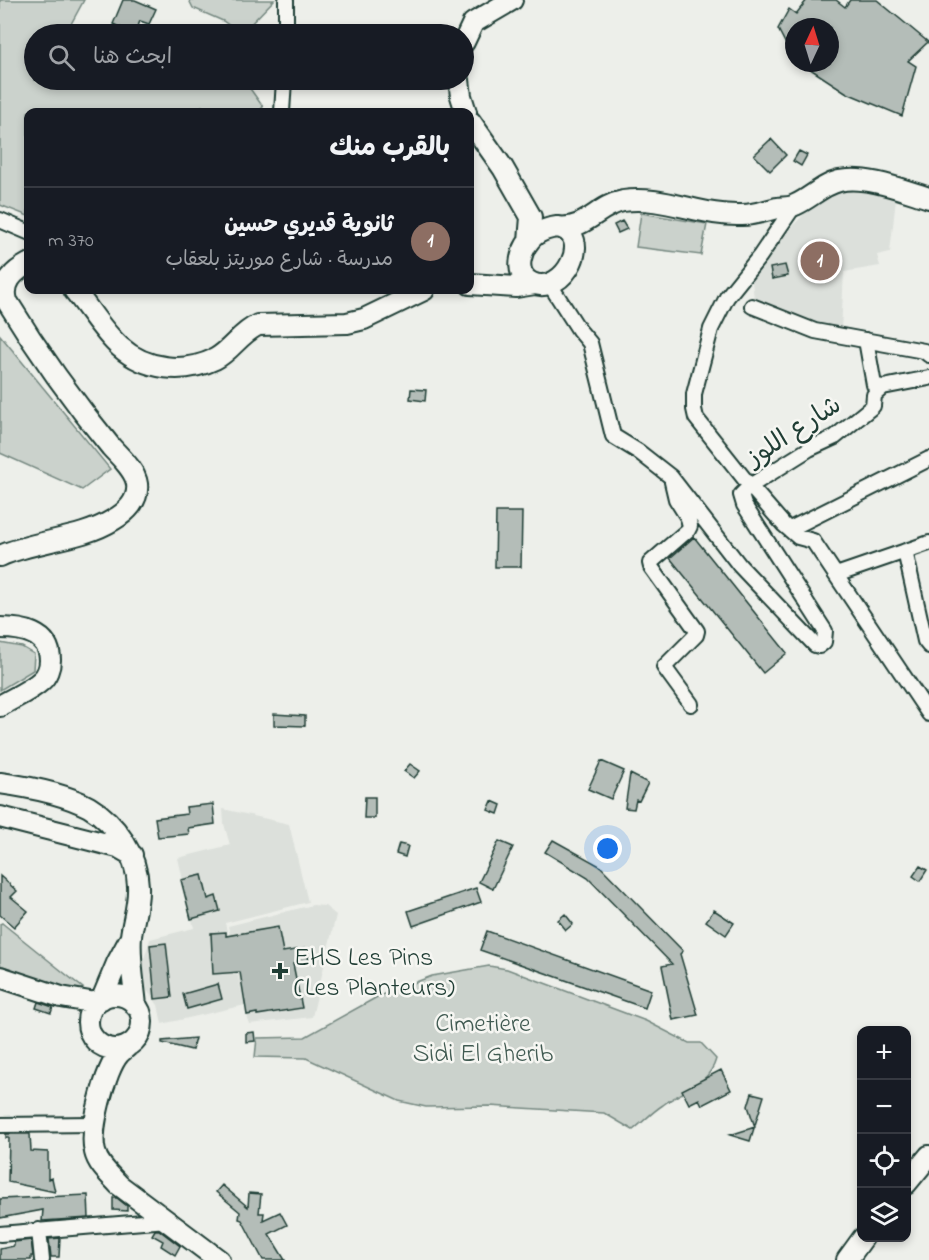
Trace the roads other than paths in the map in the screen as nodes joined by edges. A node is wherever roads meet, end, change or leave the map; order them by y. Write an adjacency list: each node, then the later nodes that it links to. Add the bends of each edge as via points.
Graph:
1 (286, 0): 3 (street)
2 (512, 0): 4 (street)
3 (286, 24)
4 (473, 24)
5 (283, 90): 7 (street)
6 (460, 90): 8 (street)
7 (282, 108)
8 (464, 108)
9 (474, 127): 10 (street)
10 (503, 168): 15 (street); 17 (street, via 531,217)
11 (929, 198): 13 (street, via 868,181 848,180 829,184)
12 (606, 206): 13 (street, via 645,201 739,216); 15 (street, via 569,229); 18 (street)
13 (794, 206): 34 (street, via 727,297 711,329 694,393 696,418)
14 (0, 220): 16 (street)
15 (556, 227): 17 (street); 18 (street, via 567,231)
16 (24, 230)
17 (528, 241): 19 (street)
18 (575, 246): 22 (street, via 566,272)
19 (520, 264): 21 (street, via 509,277); 22 (street, via 525,279)
20 (24, 266): 24 (street, via 12,274)
21 (474, 279)
22 (542, 283): 23 (street, via 516,287); 33 (street, via 590,343 613,436)
23 (474, 284)
24 (2, 291): 38 (street, via 86,416 134,474 137,491 128,509 112,521)
25 (77, 294): 26 (street, via 121,348 147,363 177,368 197,366 216,358 258,325 347,323)
26 (416, 294)
27 (752, 306): 28 (street, via 815,332)
28 (866, 340): 29 (street); 31 (street, via 874,385)
29 (929, 355)
30 (929, 378): 31 (street)
31 (883, 387): 34 (street, شارع اللوز, via 873,395 873,406 835,438 809,449)
32 (929, 459): 35 (street)
33 (671, 477): 34 (street, via 740,566 819,646 824,642 825,631 744,505 741,495); 42 (street, via 676,499 690,526 650,563 697,631 664,667)
34 (750, 486): 35 (street)
35 (790, 530): 39 (street, via 813,541)
36 (929, 543): 37 (street)
37 (905, 551): 39 (street); 41 (street)
38 (0, 556)
39 (836, 575): 44 (street)
40 (0, 628): 43 (street, via 22,629 39,636 50,658 40,682)
41 (929, 646)
42 (691, 704)
43 (0, 706)
44 (929, 714)
45 (0, 783): 47 (street, via 52,794 90,808)
46 (0, 817): 47 (street, via 118,847)
47 (132, 855): 48 (street, via 138,887)
48 (131, 937): 51 (street); 52 (street)
49 (0, 977): 50 (street)
50 (61, 997): 51 (street); 53 (street)
51 (99, 1001): 52 (street, via 117,996); 53 (street, via 89,1015)
52 (136, 1006): 54 (street, via 142,1022)
53 (91, 1030): 54 (street, via 99,1044 114,1049); 55 (street)
54 (129, 1045): 55 (street, via 117,1055)
55 (104, 1087): 56 (street)
56 (95, 1124): 57 (street); 60 (street, via 93,1144 99,1162 119,1185)
57 (0, 1125)
58 (929, 1156): 59 (street)
59 (911, 1178)
60 (167, 1220): 61 (street); 65 (street)
61 (39, 1230): 62 (street); 64 (street)
62 (0, 1234)
63 (860, 1242): 66 (street)
64 (42, 1260)
65 (219, 1260)
66 (847, 1260)

